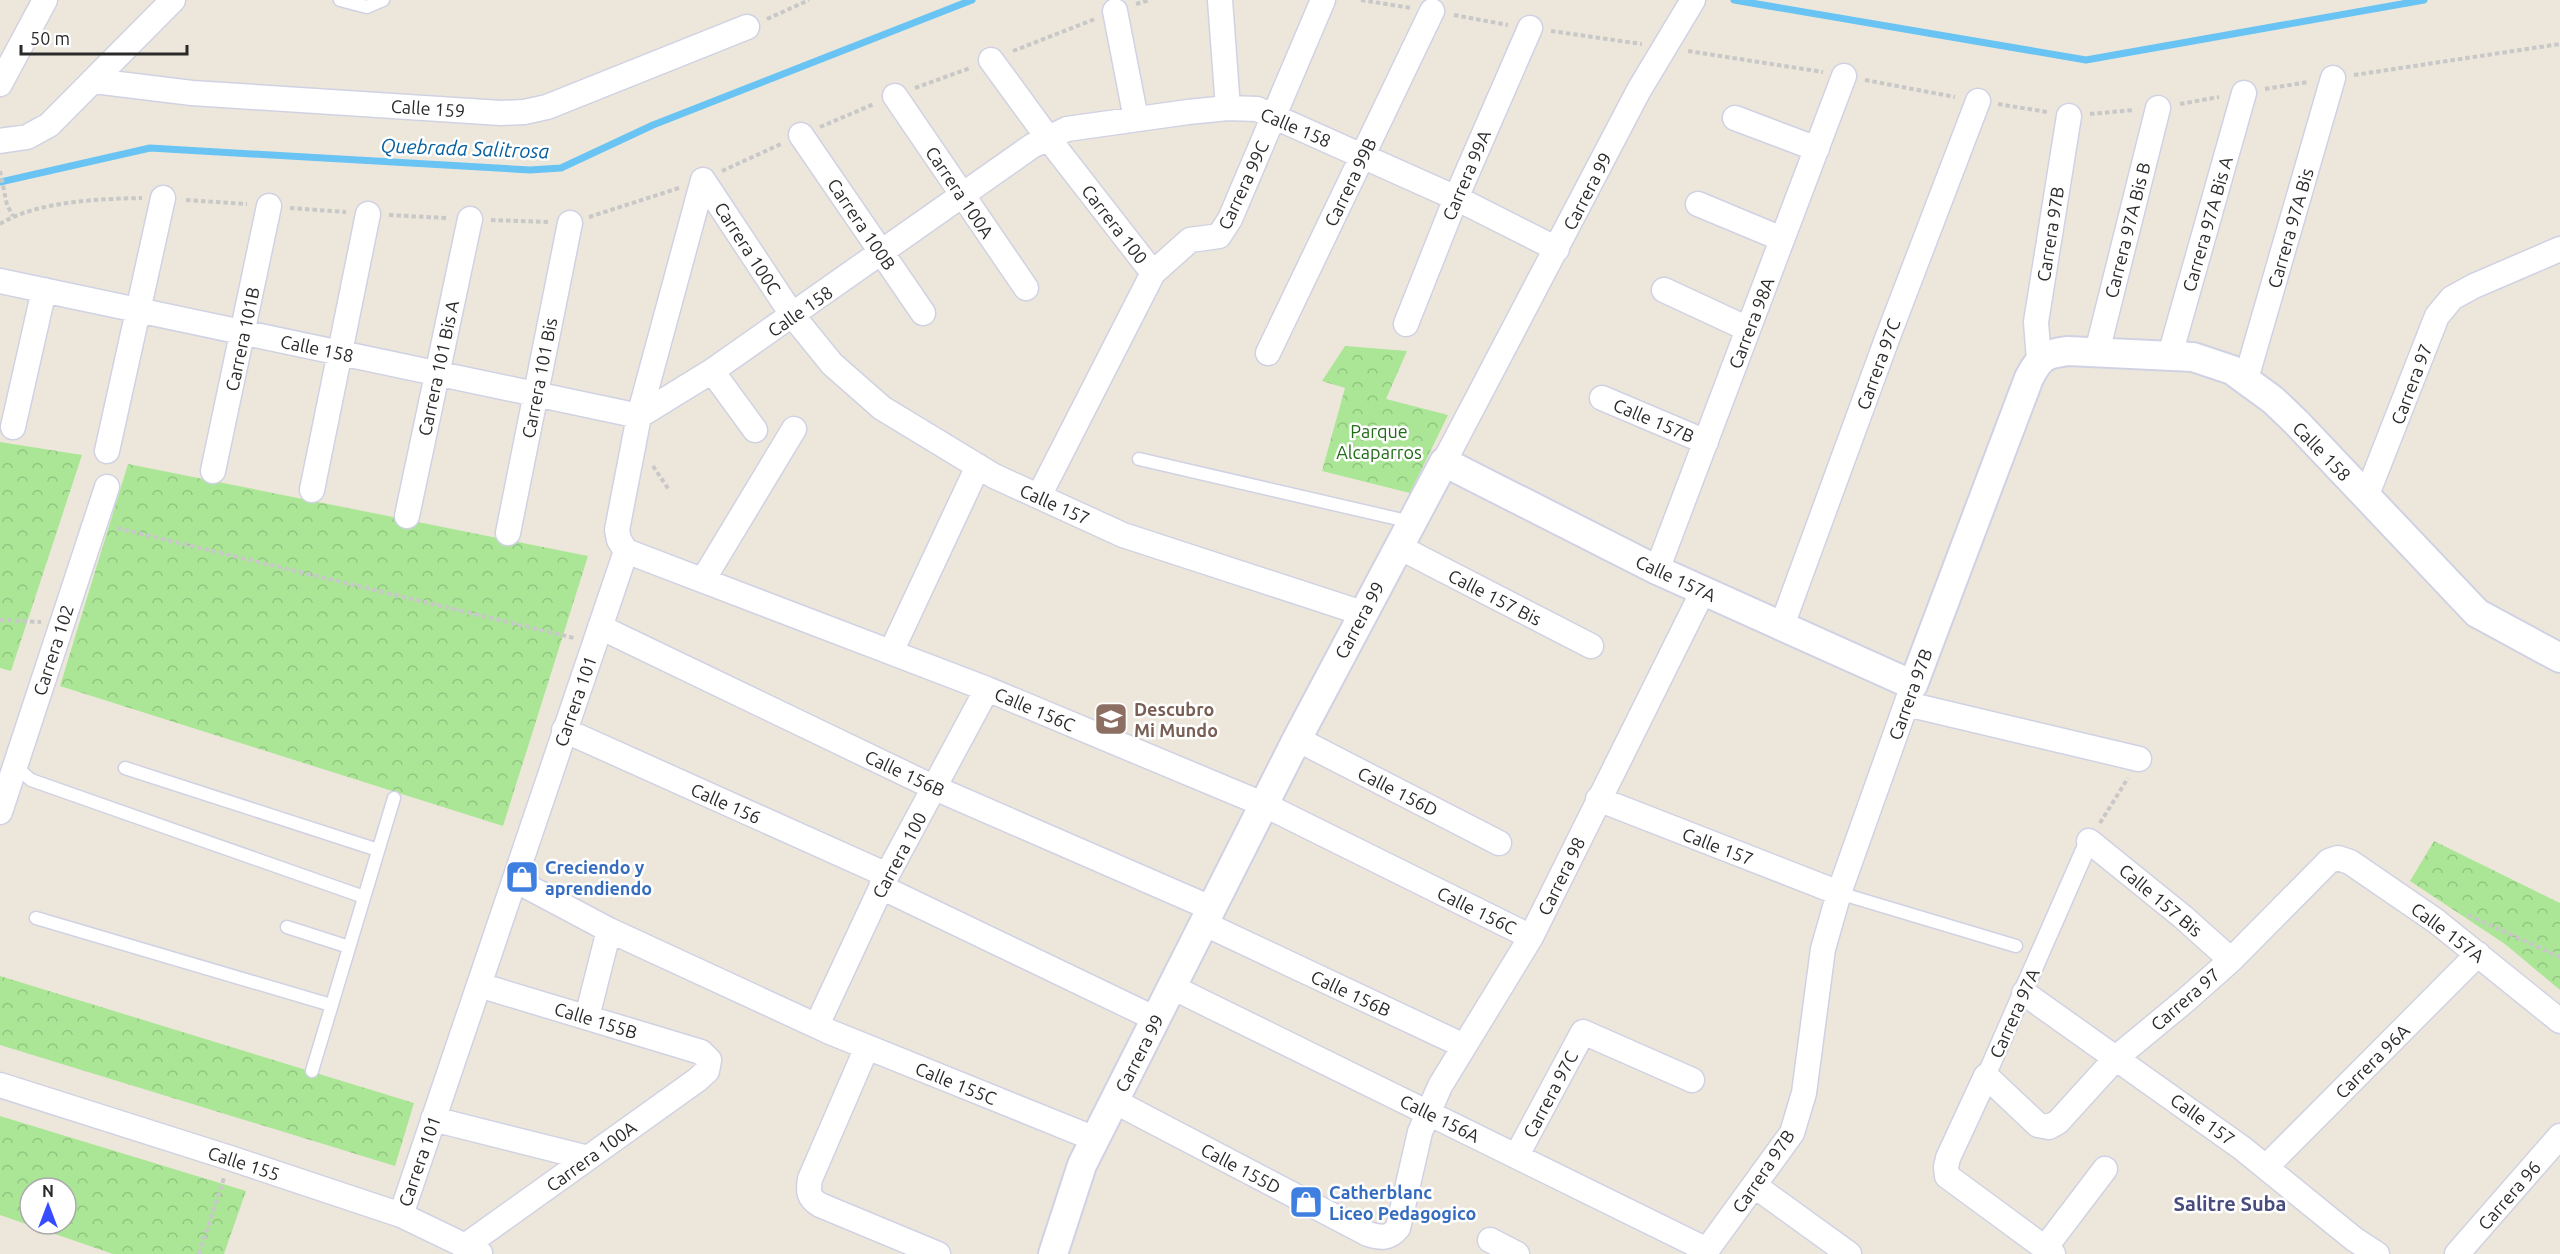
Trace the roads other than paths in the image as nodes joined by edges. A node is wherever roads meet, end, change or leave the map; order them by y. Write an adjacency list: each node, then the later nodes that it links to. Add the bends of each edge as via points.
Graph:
1 (45, 0): 16 (street)
2 (172, 0): 15 (street)
3 (340, 0): 4 (lane, via 367,7)
4 (383, 0)
5 (1220, 0): 20 (street)
6 (1323, 0): 22 (street, Carrera 99C)
7 (1694, 0): 40 (street, Carrera 99, via 1638,90)
8 (1115, 11): 25 (street)
9 (1432, 11): 30 (street, Carrera 99B)
10 (747, 27): 15 (street, Calle 159, via 548,107 524,112 192,93)
11 (1530, 28): 33 (street, Carrera 99A)
12 (991, 60): 27 (street, Carrera 100)
13 (1844, 76): 29 (street, Carrera 98A)
14 (2333, 78): 61 (street, Carrera 97A Bis)
15 (94, 81): 28 (street, via 49,125 27,137)
16 (0, 84)
17 (2244, 93): 57 (street, Carrera 97A Bis A)
18 (895, 96): 31 (street, Carrera 100A)
19 (1978, 101): 87 (street, Carrera 97C)
20 (1228, 108): 22 (street, Calle 158, via 1257,109); 25 (street, Calle 158)
21 (2158, 108): 55 (street, Carrera 97A Bis B)
22 (1274, 116): 30 (street, Calle 158); 43 (street, Carrera 99C, via 1220,236 1190,240)
23 (2069, 116): 58 (street, Carrera 97B, via 2036,322)
24 (1735, 118): 29 (street)
25 (1136, 119): 27 (street, Calle 158, via 1067,129)
26 (801, 135): 42 (street, Carrera 100B)
27 (1048, 138): 31 (street, Calle 158); 43 (street, Carrera 100)
28 (0, 141)
29 (1817, 149): 39 (street, Carrera 98A)
30 (1362, 156): 33 (street, Calle 158); 56 (street, Carrera 99B)
31 (963, 195): 42 (street, Calle 158); 45 (street, Carrera 100A)
32 (163, 198): 48 (street)
33 (1456, 198): 40 (street, Calle 158); 51 (street, Carrera 99A)
34 (1698, 204): 39 (street)
35 (269, 206): 53 (street, Carrera 101B)
36 (368, 214): 54 (street)
37 (471, 219): 60 (street, Carrera 101 Bis A)
38 (570, 223): 62 (street, Carrera 101 Bis)
39 (1782, 239): 52 (street, Carrera 98A)
40 (1557, 249): 71 (street, Carrera 99)
41 (2560, 249): 77 (street, Carrera 97, via 2474,286 2452,298 2437,316)
42 (882, 254): 49 (street, Carrera 100B); 50 (street, Calle 158)
43 (1153, 273): 76 (street, Carrera 100)
44 (0, 281): 46 (street, Calle 158)
45 (1026, 288)
46 (44, 290): 48 (street, Calle 158); 65 (street)
47 (1664, 290): 52 (street)
48 (139, 310): 53 (street, Calle 158); 69 (street)
49 (922, 313)
50 (793, 316): 59 (street, Calle 158); 64 (street, Carrera 100C, via 703,180); 72 (street, Calle 157, via 832,364 882,408)
51 (1406, 324)
52 (1748, 329): 68 (street, Carrera 98A)
53 (243, 332): 54 (street, Calle 158); 73 (street, Carrera 101B)
54 (338, 352): 60 (street, Calle 158); 75 (street)
55 (2097, 352): 57 (street, Calle 158); 58 (street, Calle 158, via 2057,352)
56 (1268, 353)
57 (2170, 355): 61 (street, Calle 158, via 2217,364)
58 (2039, 360): 93 (street, Carrera 97B)
59 (712, 371): 64 (street, Calle 158); 67 (street)
60 (436, 373): 62 (street, Calle 158); 78 (street, Carrera 101 Bis A)
61 (2246, 379): 77 (street, Calle 158, via 2296,422)
62 (536, 394): 64 (street, Calle 158); 80 (street, Carrera 101 Bis)
63 (1602, 398): 68 (street, Calle 157B)
64 (639, 416): 82 (street, via 617,530)
65 (13, 427)
66 (794, 429): 84 (street)
67 (755, 430)
68 (1706, 442): 83 (street, Carrera 98A)
69 (107, 450)
70 (1139, 459): 79 (lane)
71 (1444, 462): 79 (street, Carrera 99); 83 (street, Calle 157A)
72 (978, 466): 76 (street, Calle 157); 90 (street)
73 (213, 471)
74 (107, 487): 98 (street, Carrera 102)
75 (312, 490)
76 (1039, 496): 86 (street, Calle 157, via 1123,535)
77 (2366, 497): 91 (street, Calle 158, via 2477,613)
78 (407, 516)
79 (1412, 522): 81 (street, Carrera 99)
80 (508, 533)
81 (1399, 547): 86 (street, Carrera 99); 89 (street, Calle 157 Bis)
82 (626, 551): 84 (street, Calle 156C); 88 (street, Carrera 101)
83 (1657, 570): 85 (street, Calle 157A)
84 (703, 580): 90 (street, Calle 156C)
85 (1702, 591): 87 (street, Calle 157A); 101 (street, Carrera 98)
86 (1362, 613): 95 (street, Carrera 99)
87 (1781, 628): 93 (street, Calle 157A)
88 (598, 635): 94 (street, Carrera 101); 99 (street, Calle 156B)
89 (1592, 646)
90 (891, 652): 92 (street, Calle 156C)
91 (2560, 658)
92 (987, 689): 99 (street, Carrera 100); 102 (street, Calle 156C)
93 (1910, 694): 96 (street, Calle 157A); 110 (street, Carrera 97B)
94 (564, 730): 108 (street, Carrera 101); 109 (street, Calle 156)
95 (1297, 739): 102 (street, Carrera 99); 105 (street, Calle 156D)
96 (2139, 759)
97 (125, 768): 106 (lane)
98 (9, 771): 103 (street, Carrera 102); 111 (lane)
99 (935, 788): 109 (street, Carrera 100); 112 (street, Calle 156B)
100 (394, 798): 106 (lane)
101 (1598, 799): 110 (street, Calle 157); 116 (street, Carrera 98)
102 (1265, 805): 112 (street, Carrera 99); 116 (street, Calle 156C)
103 (0, 812)
104 (2089, 841): 120 (street, Calle 157 Bis); 123 (street, Carrera 97A)
105 (1498, 843)
106 (378, 850): 111 (lane)
107 (2329, 861): 119 (street, Calle 157A, via 2338,858 2350,862); 120 (street, Carrera 97)
108 (515, 880): 115 (street, Calle 155C); 121 (street, Carrera 101)
109 (884, 881): 126 (street, Calle 156); 128 (street, Carrera 100)
110 (1839, 893): 117 (lane); 146 (street, Carrera 97B, via 1823,949 1804,1093 1792,1133)
111 (364, 897): 118 (lane)
112 (1209, 916): 122 (street, Carrera 99); 129 (street, Calle 156B)
113 (36, 918): 124 (lane)
114 (287, 927): 118 (lane)
115 (609, 930): 125 (street); 128 (street, Calle 155C)
116 (1531, 936): 129 (street, Carrera 98)
117 (2016, 946)
118 (349, 947): 124 (lane)
119 (2478, 954): 127 (street, Calle 157A); 144 (street, Carrera 96A)
120 (2231, 960): 131 (street, Carrera 97)
121 (479, 985): 125 (street, Calle 155B); 139 (street, Carrera 101)
122 (1172, 987): 126 (street, Carrera 99); 138 (street, Calle 156A)
123 (2024, 993): 131 (street, Calle 157); 134 (street, Carrera 97A)
124 (331, 1005): 133 (lane)
125 (587, 1017): 132 (street, Calle 155B, via 701,1052)
126 (1156, 1019): 137 (street, Carrera 99)
127 (2560, 1021)
128 (817, 1025): 130 (street, Calle 155C)
129 (1464, 1046): 138 (street, Carrera 98)
130 (867, 1047): 141 (street, Calle 155C); 153 (street, via 808,1191 820,1205)
131 (2117, 1057): 134 (street, Carrera 97, via 2049,1127 2038,1125); 144 (street, Calle 157)
132 (709, 1060): 143 (street, Carrera 100A, via 707,1071 697,1080)
133 (312, 1071)
134 (1986, 1076): 151 (street, Carrera 97A, via 1948,1158 1947,1176)
135 (1692, 1080): 142 (street, Carrera 97C, via 1583,1032)
136 (0, 1085): 147 (street, Calle 155)
137 (1114, 1101): 141 (street, Carrera 99); 148 (street, Calle 155D)
138 (1429, 1112): 142 (street, Calle 156A); 148 (street, Carrera 98, via 1420,1132 1398,1228 1381,1238)
139 (434, 1119): 143 (street); 147 (street, Carrera 101)
140 (2560, 1136): 158 (street, Carrera 96)
141 (1095, 1139): 154 (street, Carrera 99, via 1082,1165)
142 (1517, 1155): 152 (street, Calle 156A)
143 (588, 1158): 150 (street, Carrera 100A)
144 (2266, 1167): 157 (street, Calle 157)
145 (2105, 1169): 151 (street)
146 (1755, 1186): 152 (street, Carrera 97B); 156 (street)
147 (400, 1215): 150 (street, Calle 155)
148 (1368, 1234)
149 (1490, 1240): 155 (street)
150 (473, 1250)
151 (2049, 1251)
152 (1706, 1252)
153 (938, 1254)
154 (1053, 1254)
155 (1517, 1254)
156 (1850, 1254)
157 (2377, 1254)
158 (2457, 1254)

